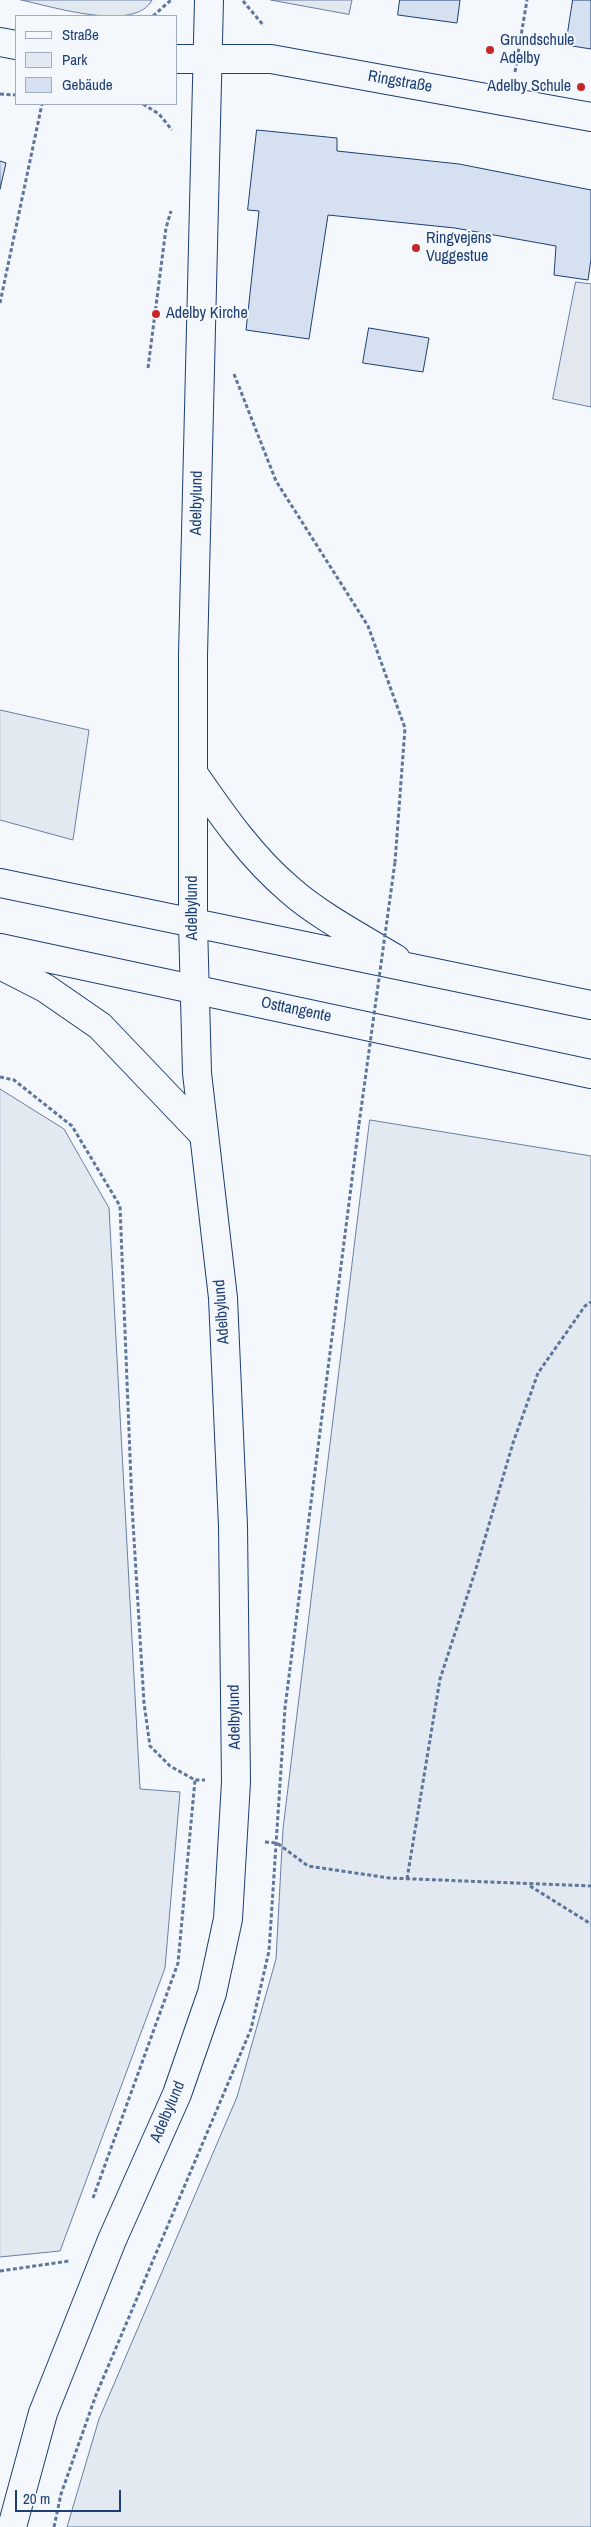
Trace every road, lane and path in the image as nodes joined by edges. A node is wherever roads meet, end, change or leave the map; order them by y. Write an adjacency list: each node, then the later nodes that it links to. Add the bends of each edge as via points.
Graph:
1 (171, 0): 5 (path)
2 (210, 0): 9 (street, Adelbylund)
3 (527, 0): 13 (path)
4 (243, 2): 8 (path)
5 (154, 15)
6 (0, 42): 7 (street)
7 (15, 45)
8 (237, 58): 9 (street, Ringstraße); 13 (street, Ringstraße, via 271,59)
9 (209, 59): 10 (street, Ringstraße); 22 (street, Adelbylund, via 193,655)
10 (178, 60)
11 (0, 94): 12 (path)
12 (15, 95)
13 (509, 102): 16 (street, Ringstraße)
14 (42, 105): 19 (path)
15 (145, 105): 17 (path, via 159,114)
16 (591, 117)
17 (175, 135)
18 (175, 203): 21 (path, via 166,228)
19 (0, 303)
20 (230, 365): 32 (path, bridge, via 276,481 368,626 405,728 395,862)
21 (148, 368)
22 (193, 773): 24 (street, Adelbylund); 27 (street, via 258,860 291,891)
23 (0, 883): 24 (street)
24 (193, 924): 27 (street); 28 (street, Adelbylund)
25 (0, 948): 28 (street, Osttangente)
26 (0, 964): 33 (street, via 45,988 100,1026)
27 (412, 969): 29 (street)
28 (195, 988): 30 (street, Osttangente); 33 (street, Adelbylund, via 197,1073)
29 (591, 1006)
30 (591, 1074)
31 (0, 1077): 35 (path, via 14,1080 72,1126 120,1206 132,1506 144,1702 150,1746 170,1766)
32 (359, 1124)
33 (204, 1135): 36 (street, Adelbylund, via 223,1298 233,1526)
34 (591, 1302): 38 (path, via 538,1373 513,1442 440,1679)
35 (195, 1780): 36 (path); 42 (path, via 178,1963)
36 (236, 1782): 37 (street, Adelbylund)
37 (232, 1841): 38 (path, via 277,1843 308,1866); 45 (street, Adelbylund, via 228,1919 212,1993 177,2094 112,2240 43,2413)
38 (407, 1879): 39 (path)
39 (529, 1885): 40 (path); 41 (path)
40 (591, 1886)
41 (591, 1924)
42 (90, 2205)
43 (73, 2252): 44 (path, via 70,2261)
44 (0, 2272)
45 (12, 2527)

